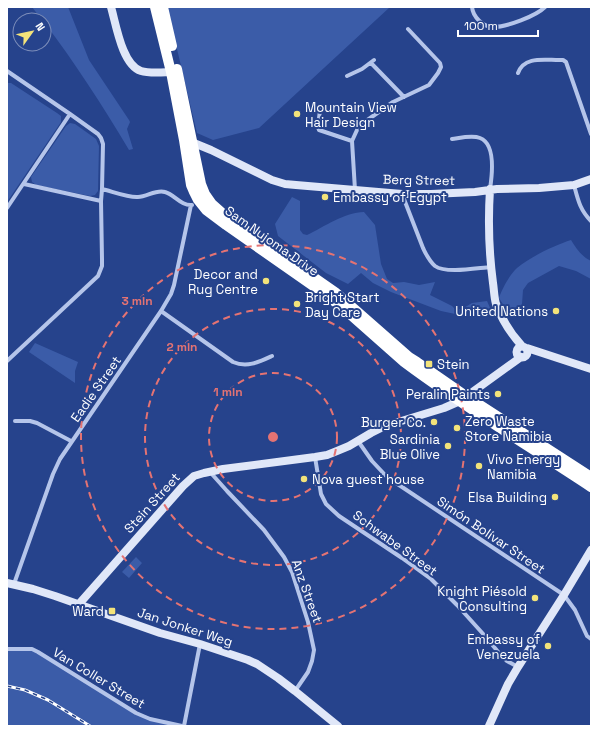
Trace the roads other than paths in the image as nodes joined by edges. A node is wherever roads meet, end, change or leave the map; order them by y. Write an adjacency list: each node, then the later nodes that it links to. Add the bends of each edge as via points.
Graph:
1 (112, 7): 7 (street, via 124,52 133,66 141,71)
2 (155, 7): 7 (highway, Sam Nujoma Drive)
3 (163, 7): 7 (highway, Sam Nujoma Drive)
4 (472, 7): 5 (street, via 482,23 493,27 529,18)
5 (545, 7)
6 (408, 29): 11 (street, via 441,66 429,85)
7 (174, 72): 16 (highway, Sam Nujoma Drive)
8 (7, 73): 13 (street)
9 (518, 73): 14 (street, via 522,66 534,60 566,62)
10 (347, 76): 11 (street, via 372,61)
11 (404, 97): 17 (street, via 366,121 356,130)
12 (320, 110): 17 (street, via 319,130)
13 (70, 114): 19 (street); 21 (street, via 101,138)
14 (591, 134)
15 (452, 139): 22 (street, via 479,137 487,144 492,159)
16 (189, 141): 23 (street, Berg Street, via 276,181); 25 (highway, Sam Nujoma Drive, via 191,185)
17 (352, 141): 23 (street)
18 (591, 179): 20 (street, Berg Street)
19 (24, 184): 26 (street); 27 (street)
20 (574, 185): 22 (street, Berg Street); 28 (street, via 582,210)
21 (102, 189): 25 (street, via 138,197 164,192 183,204); 26 (street)
22 (490, 189): 24 (street, Berg Street, via 475,192); 29 (street)
23 (355, 190): 24 (street, Berg Street)
24 (402, 194): 29 (street, via 423,248 434,265 447,270)
25 (198, 200): 30 (street, Eadie Street, via 171,294); 35 (highway, Sam Nujoma Drive, via 206,210 226,225 337,304 404,362)
26 (101, 201): 33 (street, via 102,260 98,276)
27 (7, 208)
28 (591, 221)
29 (491, 267): 31 (street, via 496,304)
30 (161, 311): 32 (street, via 233,362 241,365 252,364); 37 (street, Eadie Street)
31 (522, 351): 34 (street, via 541,353); 35 (street, Stein Street, via 509,366)
32 (272, 356)
33 (7, 361)
34 (591, 369)
35 (463, 399): 38 (street, Stein Street, via 444,408 385,426); 41 (highway, Sam Nujoma Drive); 42 (highway, Sam Nujoma Drive)
36 (15, 421): 37 (street, via 37,423)
37 (71, 441): 44 (street, Eadie Street, via 55,468)
38 (357, 441): 39 (street, Stein Street, via 337,451); 45 (street, Simón Bolívar Street, via 387,477)
39 (314, 457): 40 (street, Stein Street); 50 (street, Schwabe Street, via 326,504 339,516 431,580 499,653)
40 (210, 472): 46 (street, Stein Street, via 190,478); 51 (street, Anz Street, via 264,530 292,572 314,650 308,672)
41 (591, 477)
42 (591, 487)
43 (591, 550): 45 (street)
44 (11, 584): 46 (street, Jan Jonker Weg)
45 (564, 595): 47 (street); 50 (street)
46 (79, 604): 48 (street, Jan Jonker Weg, via 160,633)
47 (591, 639)
48 (200, 644): 51 (street, Jan Jonker Weg, via 257,664); 52 (street)
49 (7, 649): 52 (street, Van Coller Street, via 38,652 136,713 150,720)
50 (518, 667): 54 (street)
51 (295, 691): 53 (street, Jan Jonker Weg)
52 (183, 726)
53 (338, 726)
54 (489, 726)

